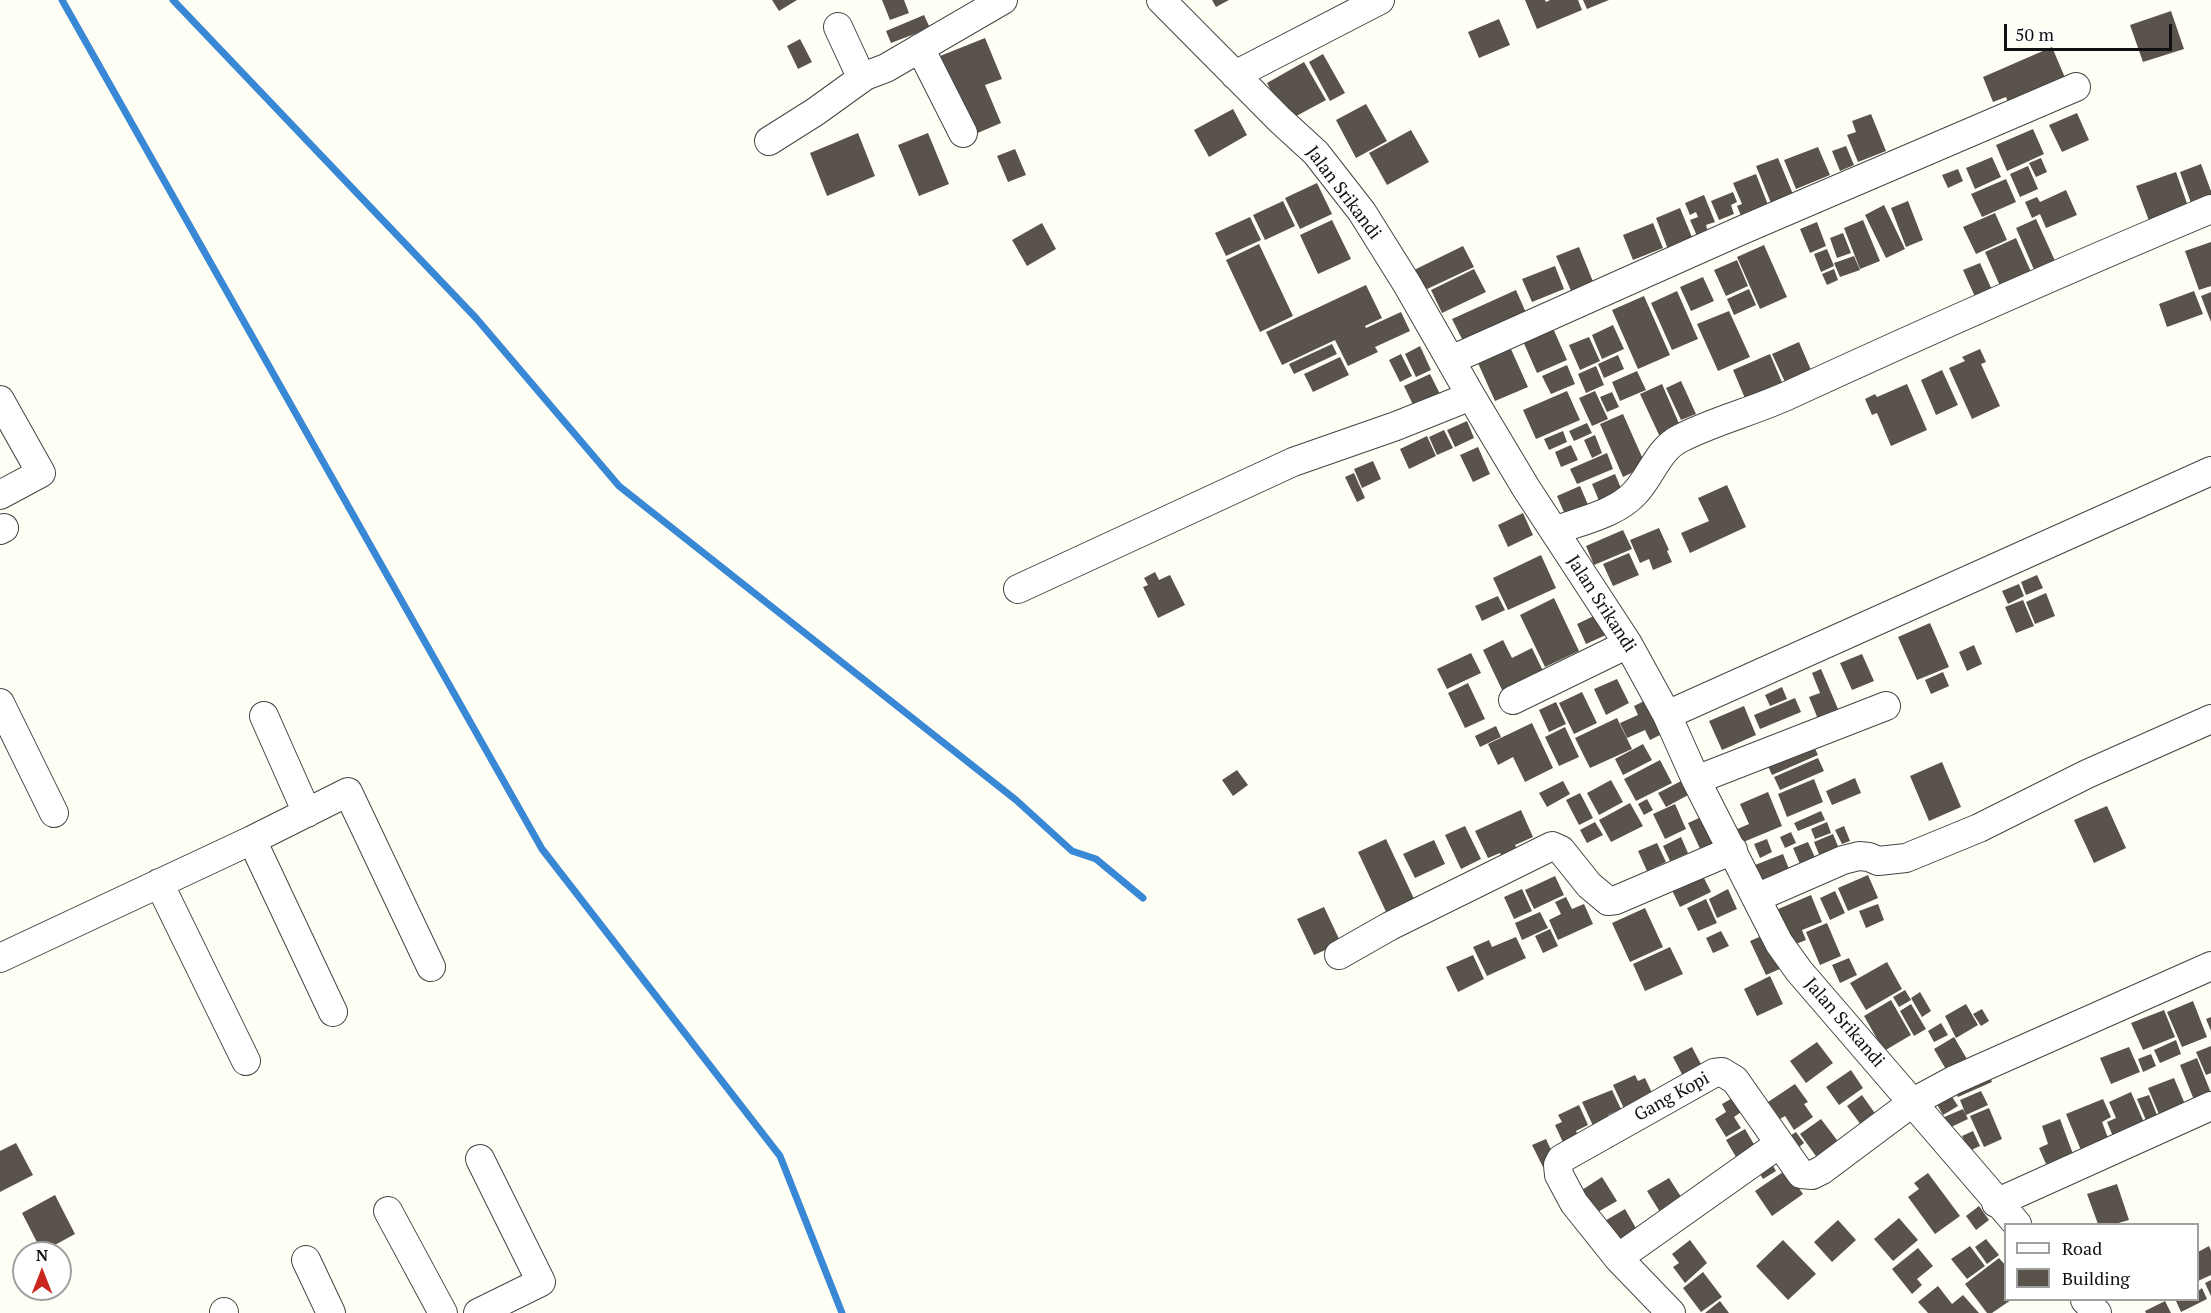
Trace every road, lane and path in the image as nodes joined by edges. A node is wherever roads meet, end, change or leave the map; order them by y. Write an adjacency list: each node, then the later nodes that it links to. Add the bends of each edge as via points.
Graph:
1 (1003, 0): 5 (street)
2 (1161, 0): 6 (street, Jalan Srikandi)
3 (1380, 0): 6 (street)
4 (838, 27): 7 (street, via 857,68)
5 (920, 48): 7 (street); 9 (street)
6 (1235, 75): 12 (street, Jalan Srikandi, via 1316,153 1362,212)
7 (865, 76): 10 (street)
8 (2076, 87): 12 (street)
9 (963, 133)
10 (769, 141)
11 (2211, 208): 17 (street, via 1791,394 1681,438 1663,452 1644,482 1625,501)
12 (1451, 360): 13 (street, Jalan Srikandi)
13 (1471, 396): 17 (street, Jalan Srikandi); 18 (street, via 1301,460)
14 (0, 400): 16 (street, via 41,473)
15 (2211, 471): 23 (street)
16 (0, 495)
17 (1554, 531): 19 (street, Jalan Srikandi)
18 (1018, 589)
19 (1628, 644): 20 (street); 23 (street, Jalan Srikandi)
20 (1513, 700)
21 (0, 703): 27 (street)
22 (1886, 706): 26 (street)
23 (1667, 715): 26 (street, Jalan Srikandi)
24 (264, 716): 28 (street)
25 (2211, 719): 32 (street, via 1906,858 1878,861 1859,856 1843,860)
26 (1696, 780): 30 (street, Jalan Srikandi)
27 (54, 813)
28 (307, 813): 29 (street); 36 (street, via 348,792)
29 (252, 840): 31 (street); 37 (street)
30 (1733, 850): 32 (street, Jalan Srikandi); 33 (street, via 1608,901 1589,885 1561,850 1552,846)
31 (159, 883): 34 (street); 38 (street)
32 (1755, 898): 39 (street, Jalan Srikandi, via 1799,971)
33 (1339, 955)
34 (0, 958)
35 (2211, 966): 39 (street, Gang Kopi)
36 (431, 967)
37 (333, 1012)
38 (246, 1061)
39 (1913, 1101): 41 (street, Gang Kopi, via 1812,1175 1801,1174); 43 (street, Jalan Srikandi)
40 (2211, 1106): 43 (street)
41 (1779, 1144): 46 (street); 46 (street, Gang Kopi, via 1735,1080 1722,1072 1560,1159 1559,1175 1569,1194)
42 (480, 1160): 51 (street, via 541,1282)
43 (1996, 1203): 45 (street, Jalan Srikandi)
44 (388, 1211): 50 (street)
45 (2016, 1223)
46 (1618, 1258): 52 (street, Gang Kopi)
47 (306, 1260): 49 (street)
48 (2087, 1301): 53 (street)
49 (331, 1313)
50 (443, 1313)
51 (478, 1313)
52 (1671, 1313)
53 (2097, 1313)

